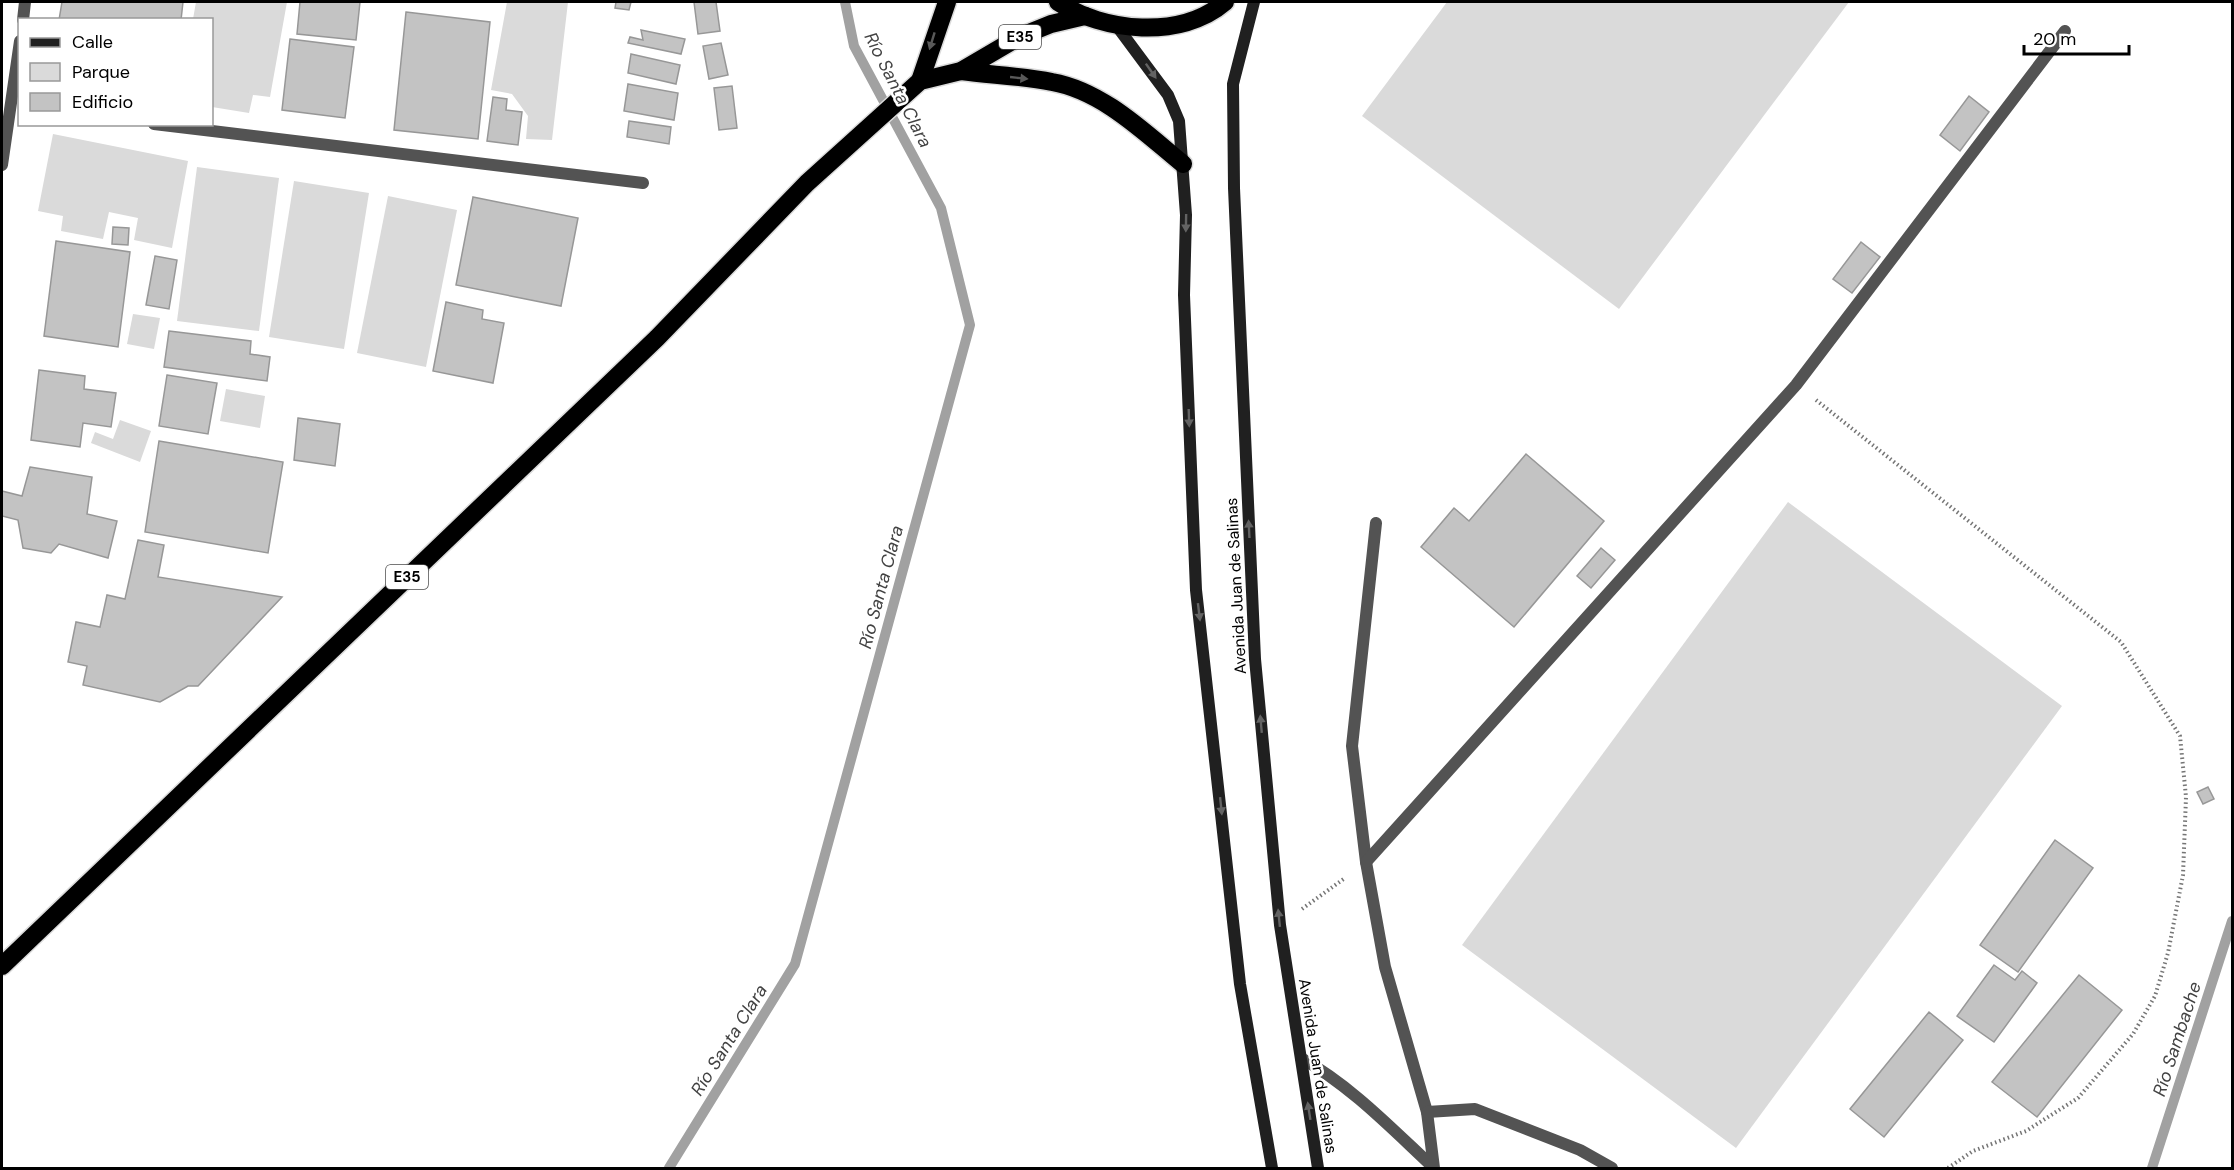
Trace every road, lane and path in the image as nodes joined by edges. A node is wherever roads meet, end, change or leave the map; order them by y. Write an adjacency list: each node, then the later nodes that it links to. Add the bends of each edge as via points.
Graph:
1 (26, 2): 7 (street)
2 (947, 2): 12 (highway, E35, one-way to 12)
3 (1058, 2): 6 (highway, E35)
4 (1226, 2): 8 (highway, E35, via 1177,23)
5 (1254, 2): 21 (main road, Avenida Juan de Salinas, one-way to 5, via 1255,659 1234,188 1233,84)
6 (1085, 16): 8 (highway, E35); 11 (highway, E35, via 1019,37)
7 (23, 18)
8 (1116, 25): 16 (main road, Avenida Juan de Salinas, one-way to 16, via 1168,96 1179,121)
9 (2065, 32): 18 (street)
10 (18, 54): 13 (street)
11 (961, 71): 12 (highway, E35); 16 (highway, one-way to 16, via 1054,82 1083,92 1113,109)
12 (920, 81): 22 (highway, E35, via 807,183 657,338)
13 (10, 107): 15 (street)
14 (171, 126): 17 (street)
15 (2, 165)
16 (1184, 165): 25 (main road, Avenida Juan de Salinas, one-way to 25, via 1184,295 1196,590 1240,984)
17 (643, 183)
18 (1796, 385): 20 (street); 29 (path, via 2121,642 2180,736 2186,797 2183,874 2168,953 2155,996 2133,1034 2078,1098 2026,1131 1973,1151)
19 (1376, 523): 20 (street, via 1352,746)
20 (1366, 862): 21 (path); 24 (street, via 1385,967)
21 (1280, 925): 23 (main road, Avenida Juan de Salinas)
22 (2, 966)
23 (1301, 1058): 26 (main road, Avenida Juan de Salinas, one-way to 23); 27 (street, via 1347,1088)
24 (1427, 1113): 27 (street); 28 (street, via 1474,1109 1580,1149)
25 (1272, 1168)
26 (1318, 1168)
27 (1433, 1168)
28 (1612, 1168)
29 (1948, 1168)

